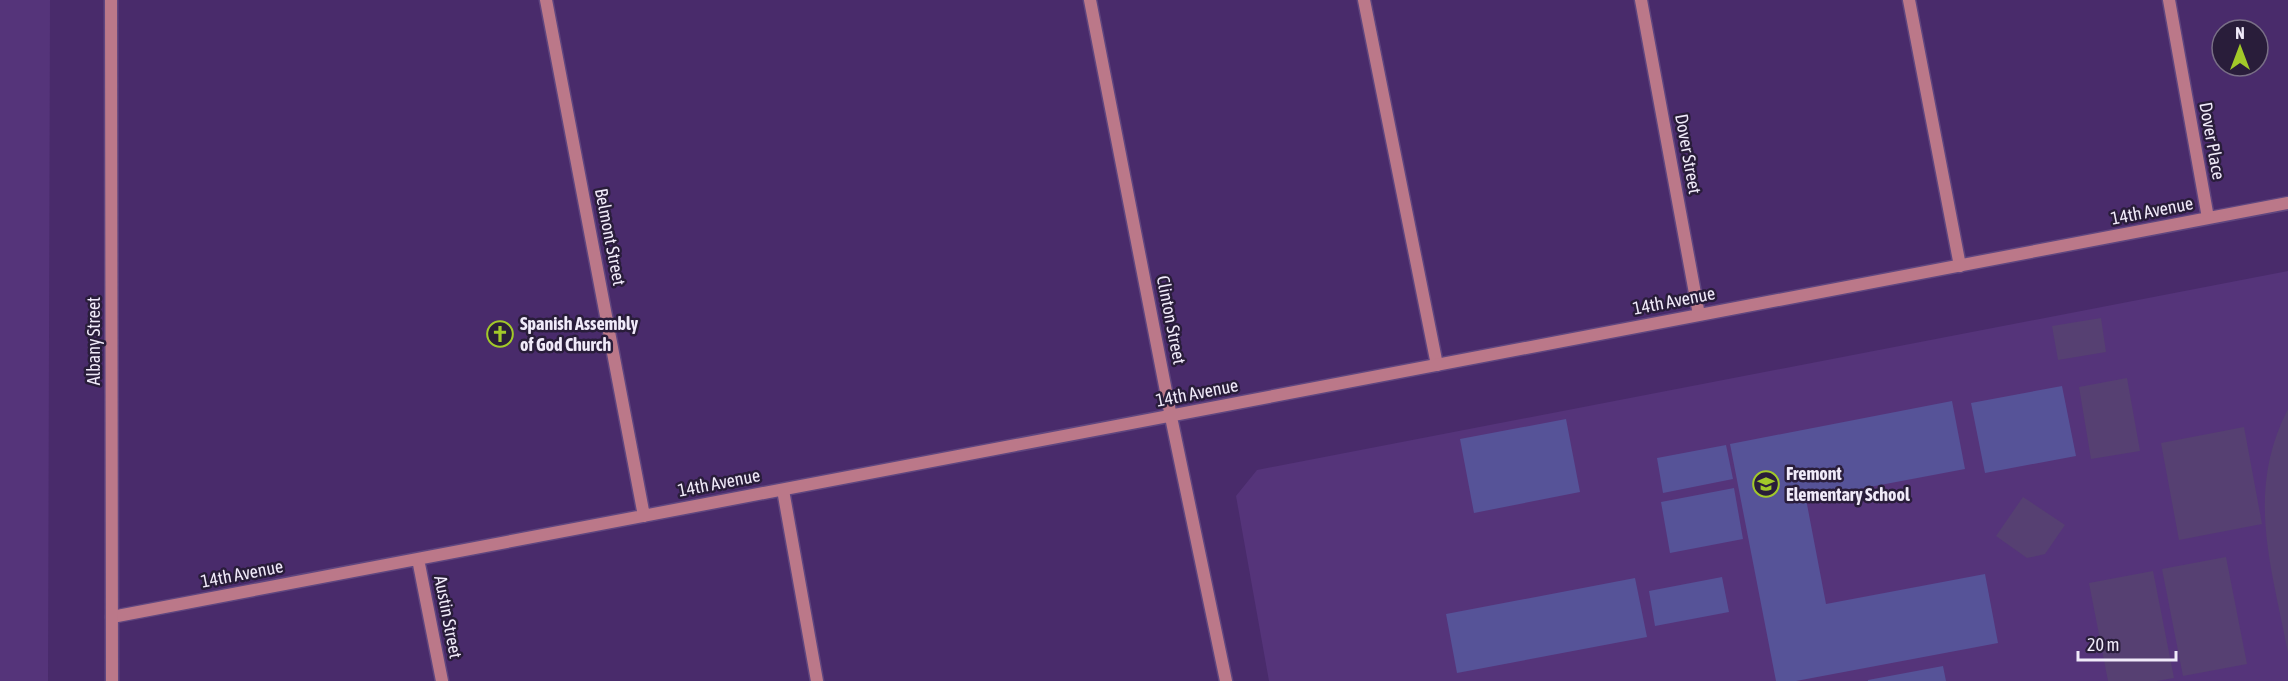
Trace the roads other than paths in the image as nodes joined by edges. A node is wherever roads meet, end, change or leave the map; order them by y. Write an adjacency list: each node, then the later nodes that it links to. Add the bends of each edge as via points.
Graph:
1 (111, 0): 17 (street, Albany Street)
2 (546, 0): 15 (street, Belmont Street)
3 (1090, 0): 13 (street, Clinton Street)
4 (1364, 0): 12 (street)
5 (1641, 0): 11 (street, Dover Street)
6 (1909, 0): 10 (street)
7 (2169, 0): 9 (street, Dover Place)
8 (2288, 203): 9 (street, 14th Avenue)
9 (2208, 218): 10 (street, 14th Avenue)
10 (1960, 266): 11 (street, 14th Avenue)
11 (1699, 315): 12 (street, 14th Avenue)
12 (1437, 365): 13 (street, 14th Avenue)
13 (1171, 417): 14 (street, 14th Avenue); 21 (street, Clinton Street)
14 (783, 490): 15 (street, 14th Avenue); 20 (street)
15 (644, 516): 16 (street, 14th Avenue)
16 (418, 559): 17 (street, 14th Avenue); 19 (street, Austin Street)
17 (112, 617): 18 (street, Albany Street)
18 (112, 681)
19 (442, 681)
20 (816, 681)
21 (1226, 681)

